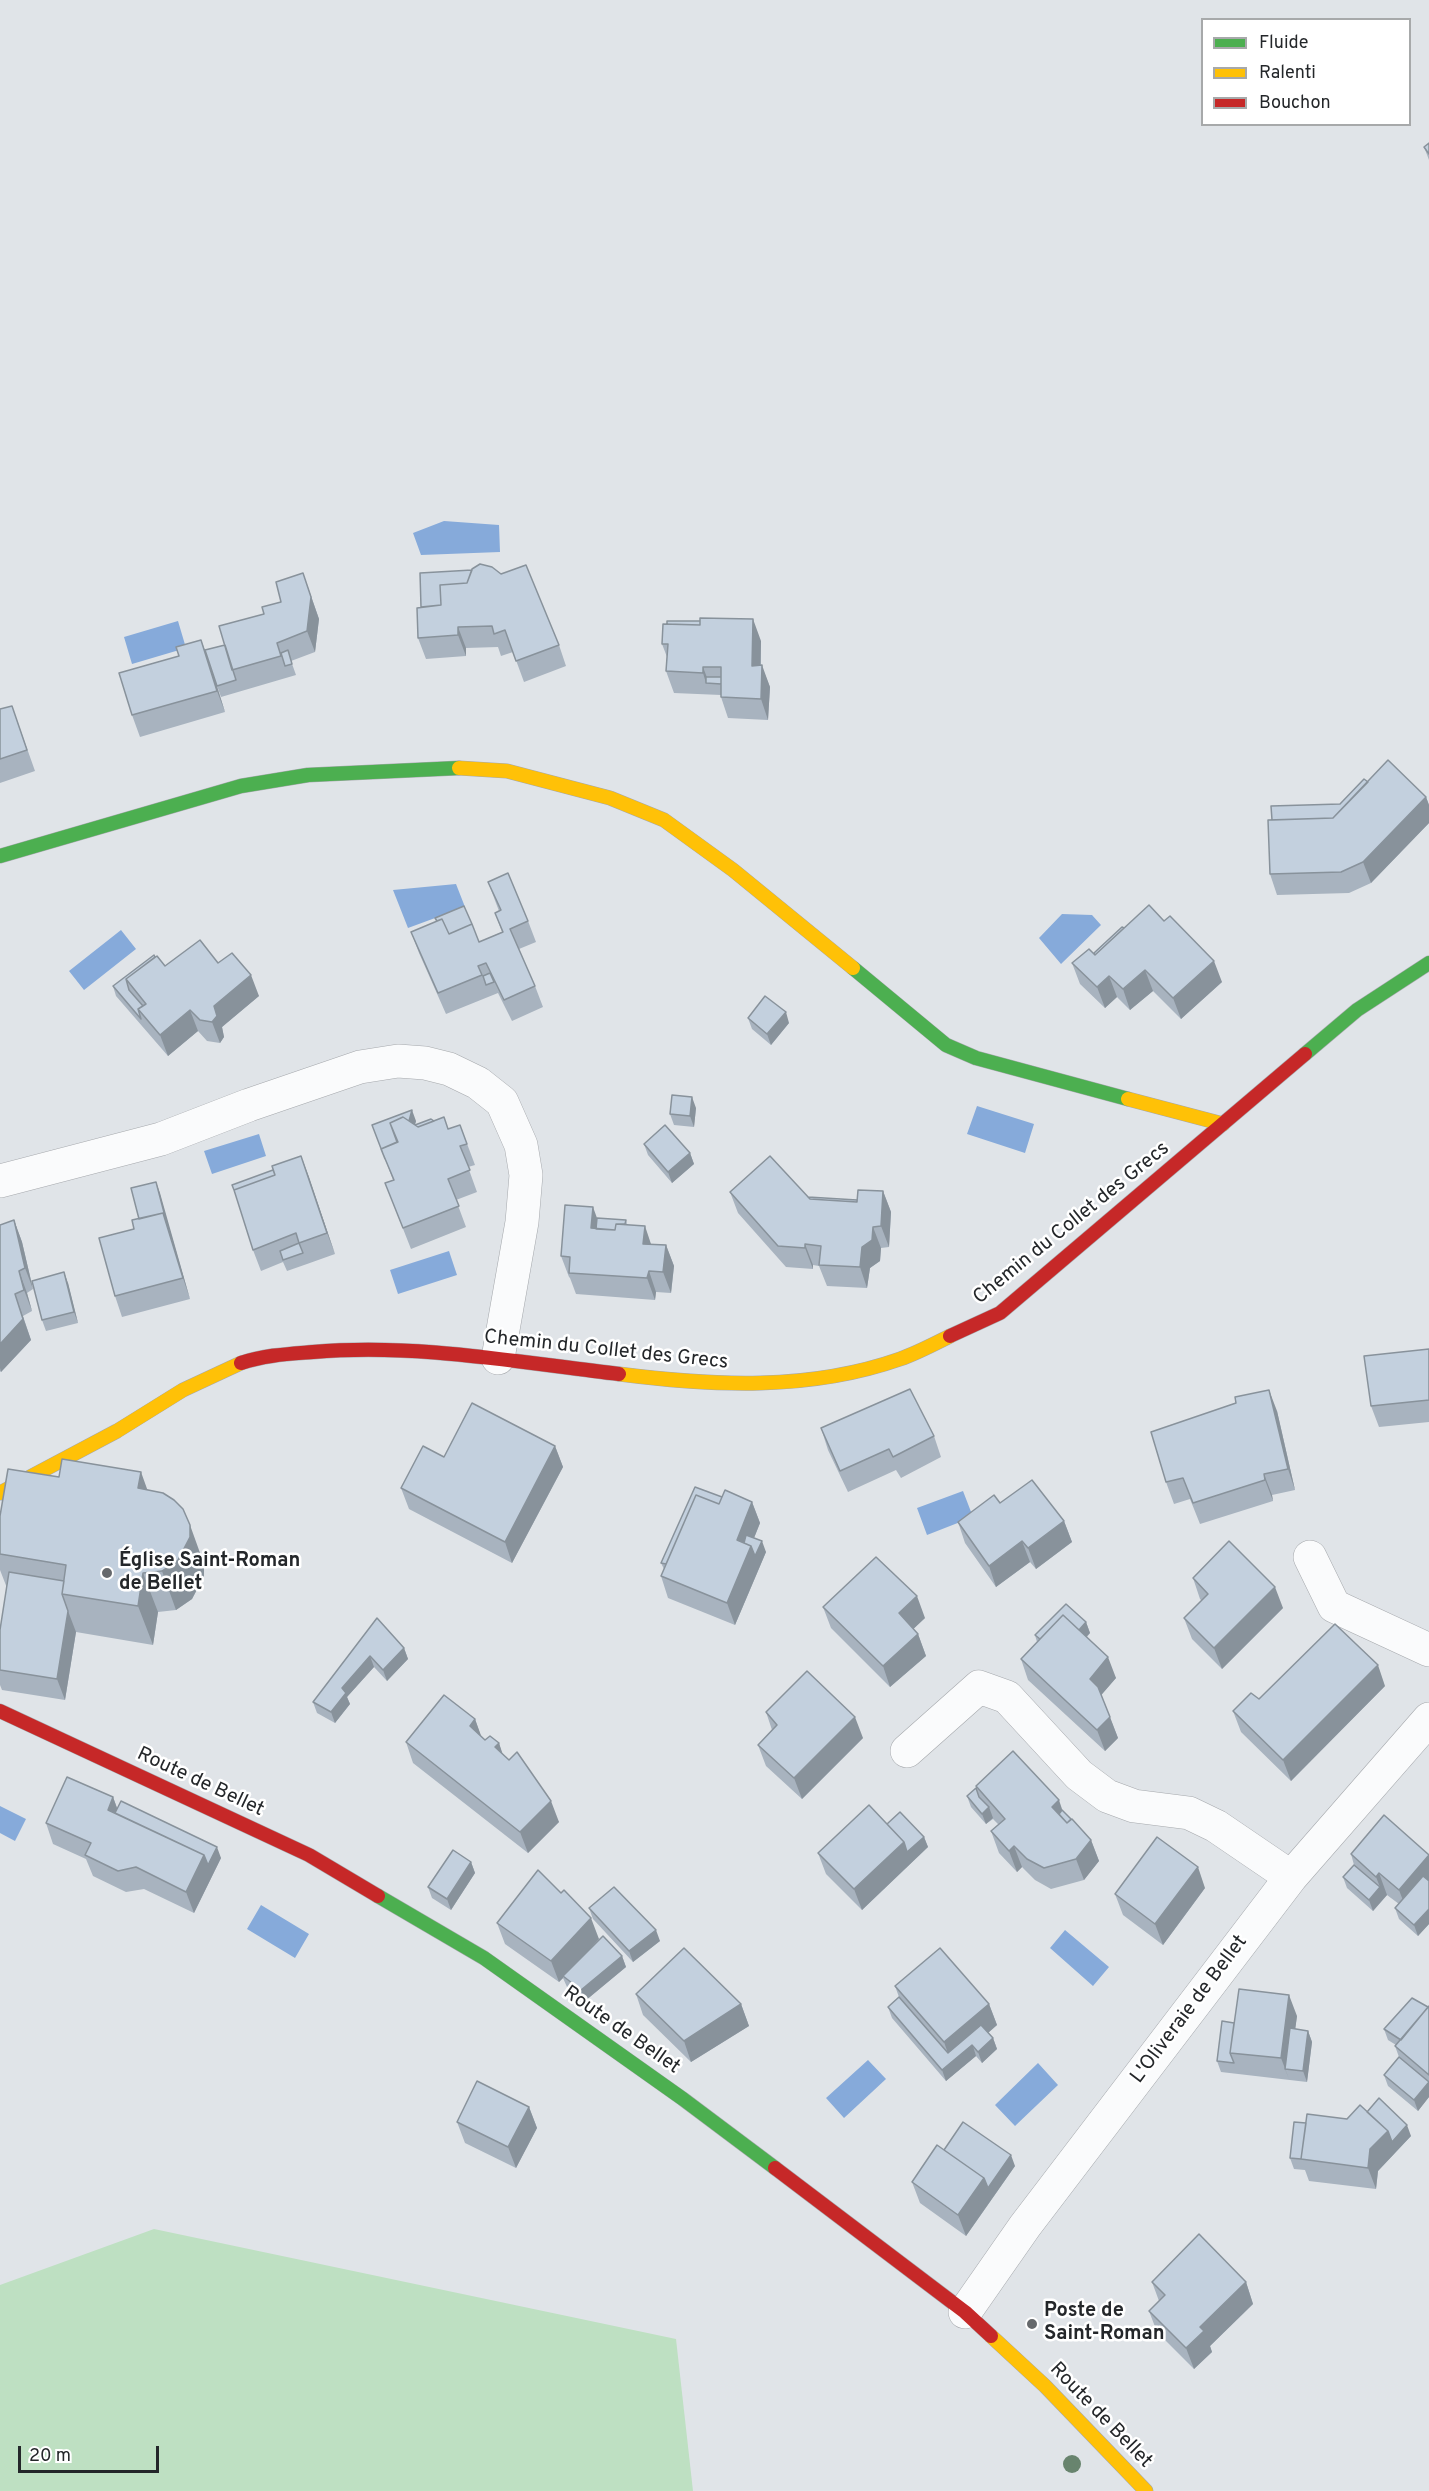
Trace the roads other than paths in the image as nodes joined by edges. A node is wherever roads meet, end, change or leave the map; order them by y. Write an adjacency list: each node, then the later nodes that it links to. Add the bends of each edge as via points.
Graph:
1 (0, 856): 3 (street, via 241,786 308,775 456,768 516,773 610,798 664,820 733,870 946,1045 976,1058)
2 (1429, 963): 3 (street, Chemin du Collet des Grecs, via 1357,1010)
3 (1223, 1124): 5 (street, Chemin du Collet des Grecs, via 1000,1313 901,1359 795,1382 740,1385 673,1381)
4 (0, 1180): 5 (street, via 161,1139 360,1067 398,1061 424,1062 449,1069 478,1083 502,1102 521,1145 526,1174 522,1222)
5 (498, 1358): 6 (street, Chemin du Collet des Grecs, via 410,1349 261,1356 183,1390 117,1431)
6 (0, 1493)
7 (1310, 1557): 8 (street, via 1334,1606)
8 (1429, 1650)
9 (0, 1711): 13 (street, Route de Bellet, via 309,1855 484,1958 683,2099)
10 (1429, 1719): 12 (street, L'Oliveraie de Bellet)
11 (907, 1751): 12 (street, via 979,1688 1007,1697 1079,1775 1107,1796 1134,1806 1189,1812)
12 (1291, 1877): 13 (street, L'Oliveraie de Bellet, via 1025,2226)
13 (965, 2312): 14 (street, Route de Bellet, via 1045,2386)
14 (1146, 2491)

